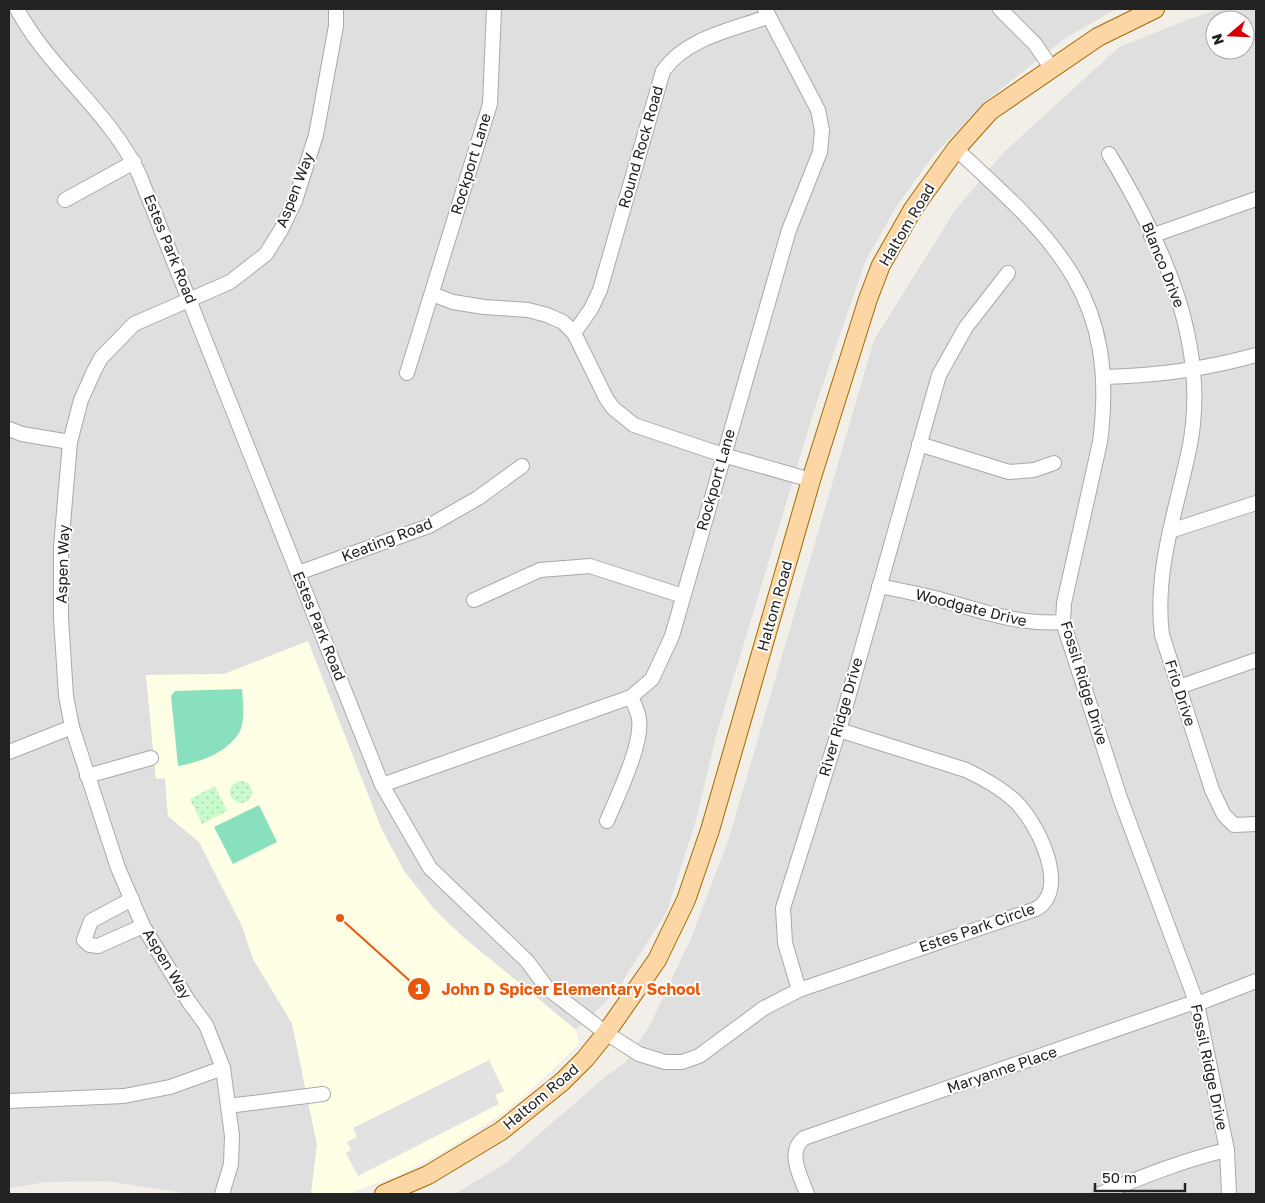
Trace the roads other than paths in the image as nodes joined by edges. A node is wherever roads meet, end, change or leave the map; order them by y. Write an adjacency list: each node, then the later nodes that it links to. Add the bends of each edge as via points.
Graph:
1 (17, 9): 10 (street, Estes Park Road, via 64,72 108,122)
2 (336, 9): 16 (street, Aspen Way, via 336,26 316,135 281,230 266,254 230,282)
3 (494, 9): 15 (street, Rockport Lane, via 490,104)
4 (1000, 9): 7 (street, via 1035,44)
5 (1155, 9): 7 (main road, Haltom Road, via 1098,37)
6 (766, 13): 17 (street, Round Rock Road, via 692,45 671,60 663,71 600,290); 25 (street, Rockport Lane, via 818,110 822,130 820,152 789,230)
7 (1052, 69): 8 (main road, Haltom Road, via 990,111)
8 (956, 149): 21 (street, Fossil Ridge Drive, via 1046,236 1075,276 1092,320); 28 (main road, Haltom Road, via 913,209 881,265)
9 (1109, 154): 13 (street, Blanco Drive, via 1134,196)
10 (134, 162): 12 (street); 16 (street, Estes Park Road)
11 (1256, 199): 13 (street)
12 (64, 200)
13 (1152, 236): 19 (street, Blanco Drive, via 1181,306)
14 (1008, 272): 24 (street, River Ridge Drive, via 950,352 939,375)
15 (432, 294): 17 (street, via 452,302 547,315 563,322); 20 (street, Rockport Lane)
16 (191, 300): 23 (street, Aspen Way, via 134,324 101,358 81,400); 31 (street, Estes Park Road)
17 (574, 333): 25 (street, via 603,393 623,417 645,430)
18 (1256, 355): 19 (street)
19 (1195, 370): 21 (street); 30 (street, Blanco Drive, via 1194,419)
20 (406, 373)
21 (1104, 377): 35 (street, Fossil Ridge Drive, via 1100,442 1064,603)
22 (9, 429): 23 (street)
23 (70, 442): 39 (street, Aspen Way, via 61,547 61,618 66,696)
24 (920, 444): 26 (street, via 1009,472 1034,470); 32 (street, River Ridge Drive)
25 (723, 455): 28 (street); 33 (street, Rockport Lane)
26 (1054, 463)
27 (522, 466): 31 (street, Keating Road, via 478,498 429,526)
28 (811, 480): 53 (main road, Haltom Road, via 710,830 686,900 657,960)
29 (1256, 503): 30 (street)
30 (1170, 531): 37 (street, Frio Drive, via 1162,565 1159,616)
31 (298, 573): 44 (street, Estes Park Road)
32 (879, 586): 35 (street, Woodgate Drive, via 1011,620 1040,624); 40 (street, River Ridge Drive)
33 (683, 596): 34 (street, via 590,566 540,570); 38 (street, Rockport Lane, via 664,658 652,679)
34 (474, 600)
35 (1063, 622): 51 (street, Fossil Ridge Drive, via 1120,798)
36 (1256, 660): 37 (street)
37 (1179, 687): 46 (street, Frio Drive, via 1212,790 1224,815 1234,825)
38 (631, 697): 44 (street, Rockport Lane); 45 (street, via 639,720 638,738)
39 (72, 727): 41 (street); 43 (street, Aspen Way)
40 (839, 730): 50 (street, River Ridge Drive, via 782,908 785,943); 50 (street, Estes Park Circle, via 966,770 1000,790 1015,802 1036,831 1048,860 1050,894 1045,904 1036,909)
41 (9, 752)
42 (151, 758): 43 (street)
43 (87, 776): 47 (street, Aspen Way)
44 (382, 785): 53 (street, Estes Park Road, via 430,868 527,961 547,988)
45 (607, 821)
46 (1256, 824)
47 (132, 899): 48 (street, Aspen Way); 48 (street, via 91,921 84,940 98,946)
48 (143, 926): 54 (street, Aspen Way, via 206,1025)
49 (1256, 981): 51 (street, Maryanne Place)
50 (799, 990): 52 (street, Estes Park Circle)
51 (1197, 1004): 58 (street, Fossil Ridge Drive); 61 (street, Maryanne Place, via 1189,1004 804,1138 799,1142 795,1157)
52 (764, 1008): 53 (street, Estes Park Road, via 699,1056 682,1062 664,1062 640,1054)
53 (606, 1033): 60 (main road, Haltom Road, via 573,1072 501,1131 428,1175)
54 (223, 1068): 56 (street, via 170,1087 124,1096); 57 (street, Aspen Way)
55 (323, 1094): 57 (street)
56 (9, 1101)
57 (228, 1106): 59 (street, Aspen Way, via 231,1164)
58 (1227, 1150): 62 (street, via 1176,1164); 63 (street, Fossil Ridge Drive)
59 (222, 1194)
60 (384, 1194)
61 (807, 1194)
62 (1100, 1194)
63 (1229, 1194)

